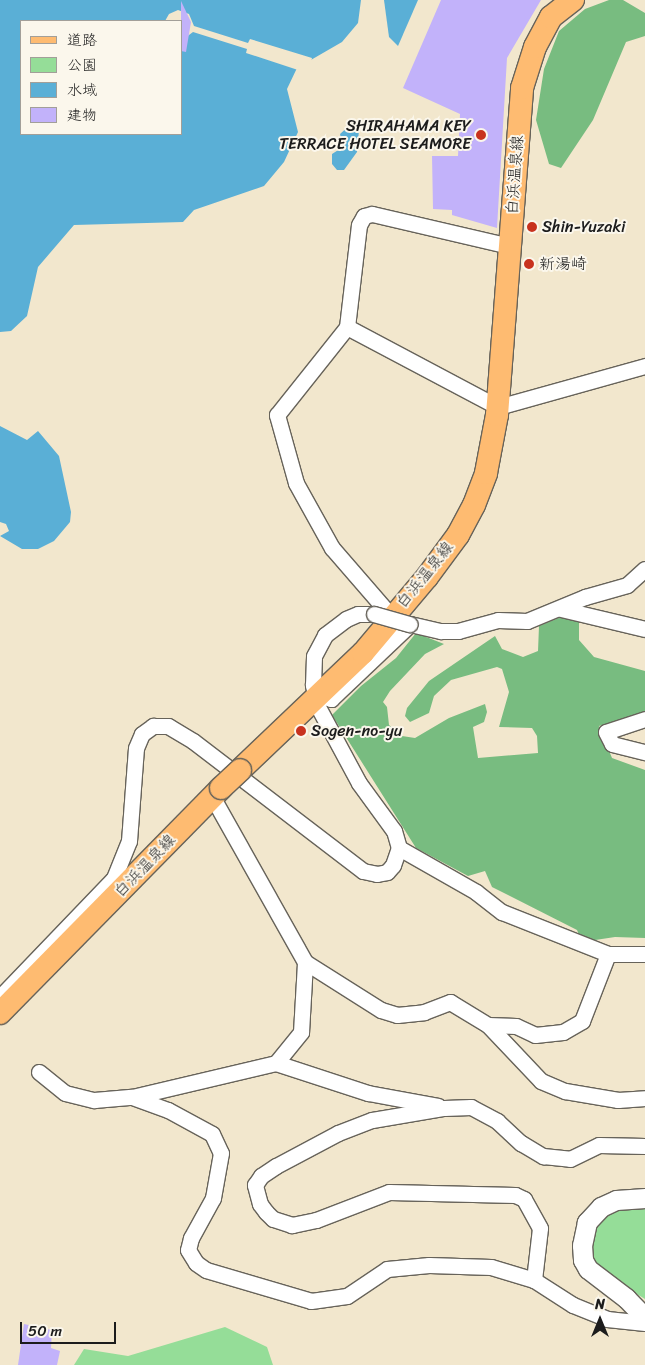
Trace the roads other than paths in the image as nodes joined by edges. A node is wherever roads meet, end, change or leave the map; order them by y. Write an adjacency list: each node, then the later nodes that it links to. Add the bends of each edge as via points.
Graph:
1 (573, 0): 2 (main road, 白浜温泉線, via 550,17 534,47 522,88)
2 (510, 246): 3 (street, via 372,214 364,216 359,225); 5 (main road, 白浜温泉線)
3 (347, 328): 5 (street); 8 (street, via 277,415 296,483 332,548)
4 (645, 366): 5 (street)
5 (498, 407): 8 (main road, 白浜温泉線, via 488,463 474,505 458,535)
6 (645, 569): 7 (street, via 627,585 586,597)
7 (561, 609): 8 (street, via 527,621 498,620 458,631 441,631); 9 (street)
8 (392, 618): 10 (main road, 白浜温泉線, via 363,652); 10 (street, via 358,614 325,635 314,656)
9 (645, 629)
10 (316, 696): 13 (main road, 白浜温泉線, bridge); 14 (street, via 359,782 394,831)
11 (645, 718): 12 (street, via 606,732 612,744)
12 (645, 752)
13 (217, 793): 17 (street); 19 (main road, 白浜温泉線)
14 (399, 848): 15 (street, via 476,892 502,912); 18 (street, via 393,865 386,872 363,871 193,741 168,726 153,726 142,734 136,748 129,841 114,878)
15 (608, 954): 16 (street); 20 (street, via 582,1021 563,1032 535,1035 516,1026)
16 (645, 954)
17 (305, 962): 20 (street, via 381,1010 397,1015 415,1013 450,1002); 21 (street, via 301,1032)
18 (0, 997)
19 (0, 1014)
20 (488, 1024): 24 (street, via 541,1081 565,1091 618,1100)
21 (276, 1063): 23 (street); 25 (street, via 368,1093)
22 (39, 1072): 23 (street, via 65,1093 78,1098)
23 (132, 1096): 28 (street, via 168,1110 212,1134 221,1153 213,1198 188,1250 196,1263 206,1270 311,1301 347,1296 387,1269 405,1266 491,1267)
24 (645, 1098)
25 (444, 1108): 26 (street, via 471,1107 543,1156 570,1158 599,1145); 28 (street, via 372,1120 298,1153 261,1176 255,1185 260,1204 273,1219 292,1225 316,1220 389,1192 515,1195 524,1199 540,1228)
26 (645, 1146)
27 (645, 1198): 29 (street, via 616,1200 601,1207 587,1222 582,1245 583,1260 588,1269 626,1298)
28 (534, 1280): 30 (street, via 573,1305 607,1319)
29 (645, 1318)
30 (645, 1323)

